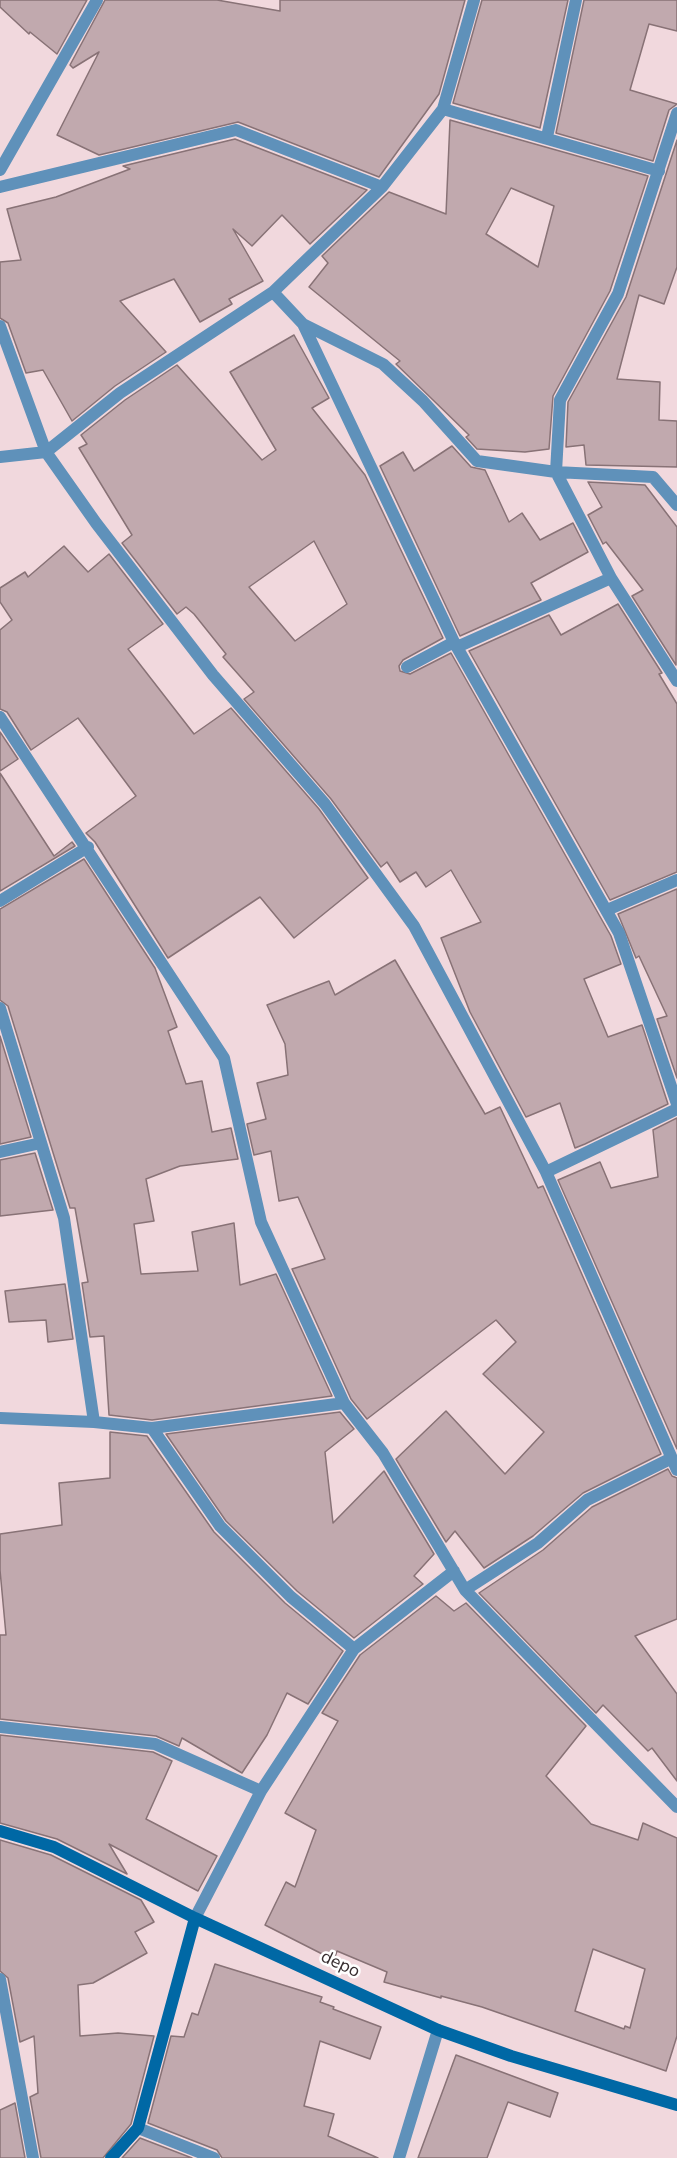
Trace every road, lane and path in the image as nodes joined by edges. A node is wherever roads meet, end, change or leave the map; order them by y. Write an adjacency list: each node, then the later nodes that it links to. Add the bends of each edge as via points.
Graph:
1 (97, 0): 7 (street)
2 (474, 0): 4 (street)
3 (576, 0): 6 (street)
4 (443, 109): 6 (street); 9 (street)
5 (677, 113): 8 (street)
6 (547, 137): 8 (street)
7 (0, 170)
8 (659, 171): 16 (street, via 618,294 560,400)
9 (382, 187): 10 (street, via 236,130); 11 (street)
10 (0, 188)
11 (273, 292): 12 (street); 14 (street, via 120,393)
12 (303, 324): 16 (street, via 383,364 477,460); 19 (street)
13 (0, 326): 14 (street)
14 (46, 452): 15 (street); 32 (street, via 213,675 326,804 414,926)
15 (0, 457)
16 (556, 472): 17 (street, via 653,477); 18 (street)
17 (677, 505)
18 (611, 578): 19 (street); 21 (street)
19 (455, 644): 20 (street); 26 (street)
20 (407, 667)
21 (677, 681)
22 (0, 717): 23 (street)
23 (88, 847): 25 (street); 33 (street, via 224,1058 261,1222)
24 (677, 880): 26 (street)
25 (0, 901)
26 (607, 910): 28 (street, via 620,933)
27 (0, 1008): 30 (street)
28 (677, 1104)
29 (677, 1109): 32 (street)
30 (41, 1143): 31 (street); 35 (street, via 64,1218)
31 (0, 1152)
32 (546, 1172): 37 (street)
33 (344, 1403): 36 (street); 38 (street, via 383,1453)
34 (0, 1418): 35 (street)
35 (94, 1422): 36 (street)
36 (152, 1428): 40 (street, via 220,1526 291,1597)
37 (674, 1465): 39 (street, via 587,1500 538,1543)
38 (454, 1571): 39 (street); 40 (street)
39 (465, 1590): 43 (street)
40 (354, 1649): 42 (street)
41 (0, 1727): 42 (street, via 155,1744)
42 (261, 1791): 45 (street)
43 (677, 1807)
44 (0, 1831): 45 (street, depo, via 54,1846)
45 (195, 1918): 47 (street, depo); 49 (street)
46 (0, 1979): 50 (street)
47 (438, 2031): 48 (street, depo); 53 (street)
48 (677, 2105)
49 (138, 2128): 51 (street); 52 (street)
50 (33, 2158)
51 (111, 2158)
52 (214, 2158)
53 (399, 2158)

